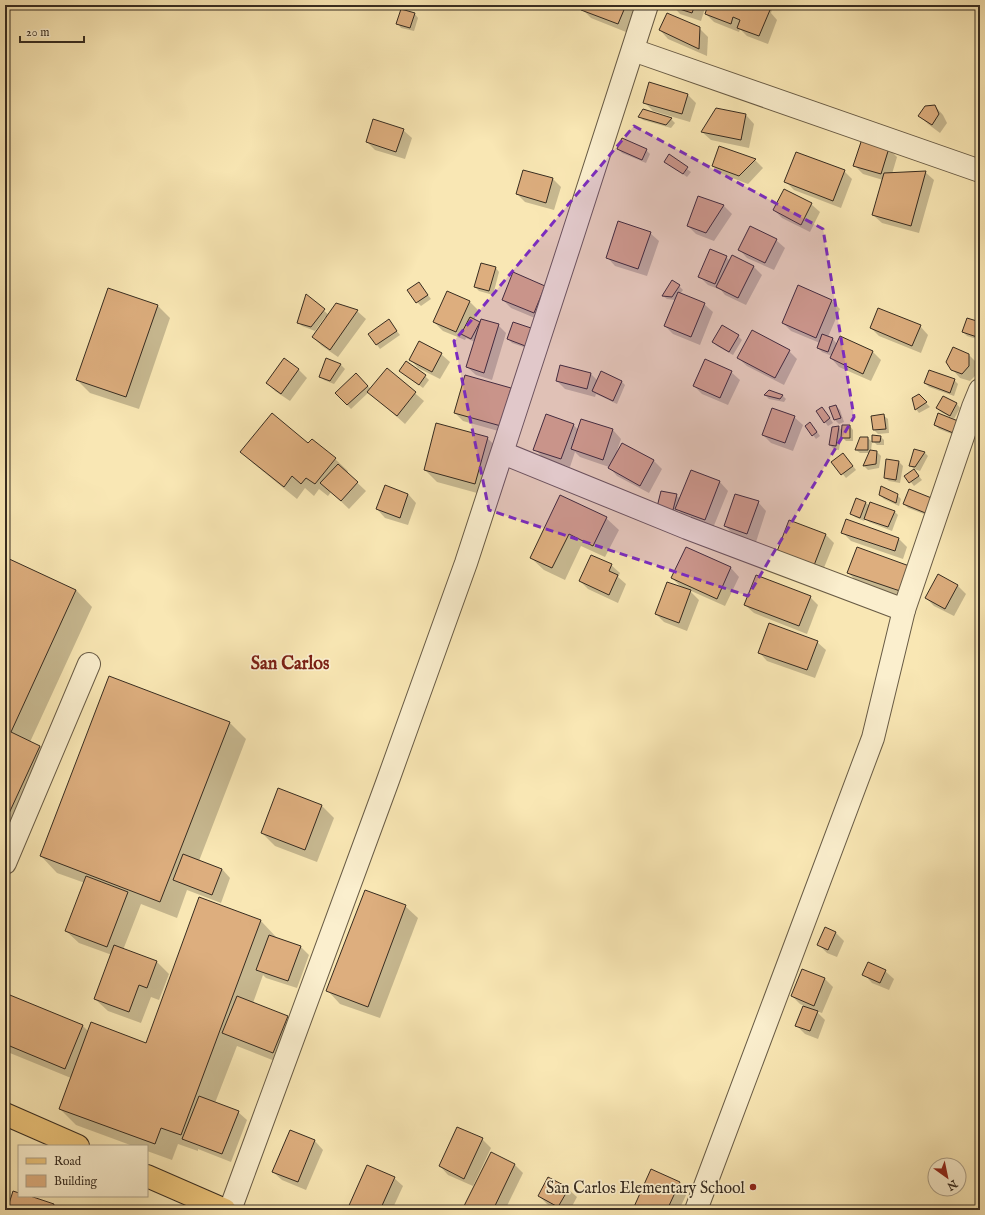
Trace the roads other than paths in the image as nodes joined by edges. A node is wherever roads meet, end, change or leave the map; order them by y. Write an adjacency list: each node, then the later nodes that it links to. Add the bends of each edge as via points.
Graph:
1 (647, 5): 2 (street)
2 (633, 50): 3 (street); 5 (street)
3 (980, 171)
4 (980, 390): 6 (street)
5 (502, 453): 6 (street, via 687,528); 13 (street, via 466,564)
6 (904, 610): 14 (street, via 873,738)
7 (89, 664): 8 (street)
8 (5, 863)
9 (5, 1114): 10 (main road)
10 (76, 1145)
11 (148, 1176): 12 (main road)
12 (225, 1210)
13 (230, 1210)
14 (696, 1210)

